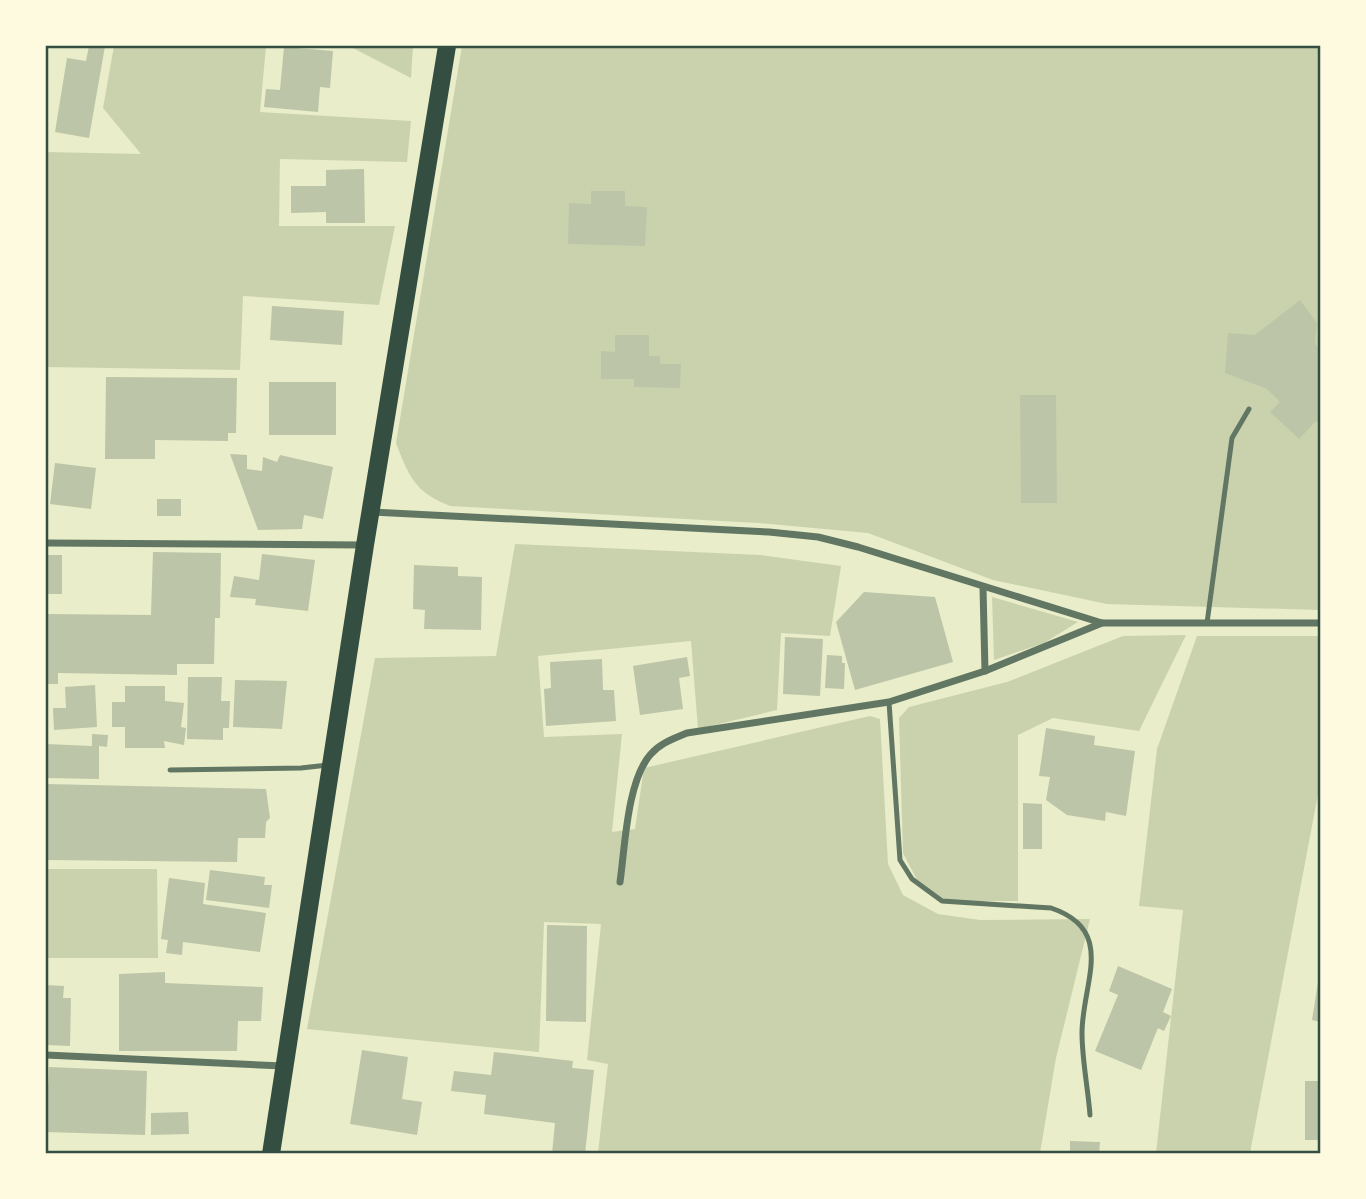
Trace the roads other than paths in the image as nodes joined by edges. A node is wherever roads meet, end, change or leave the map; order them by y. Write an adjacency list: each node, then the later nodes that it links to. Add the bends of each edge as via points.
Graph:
1 (447, 46): 3 (main road)
2 (1249, 409): 8 (lane, via 1232,438)
3 (372, 512): 5 (main road); 6 (street, via 818,537)
4 (46, 543): 5 (street)
5 (365, 545): 12 (main road)
6 (983, 588): 7 (street); 10 (street)
7 (1102, 622): 8 (street); 10 (street)
8 (1207, 623): 9 (street)
9 (1321, 623)
10 (985, 671): 11 (street)
11 (889, 702): 14 (street, via 687,733 664,743 649,756 636,779); 17 (lane, via 900,860 912,879 942,901 1051,908 1068,914 1087,933 1092,958 1082,1033)
12 (331, 765): 13 (lane); 16 (main road)
13 (170, 770)
14 (620, 882)
15 (46, 1055): 16 (street)
16 (284, 1066): 18 (main road)
17 (1090, 1115)
18 (271, 1153)

